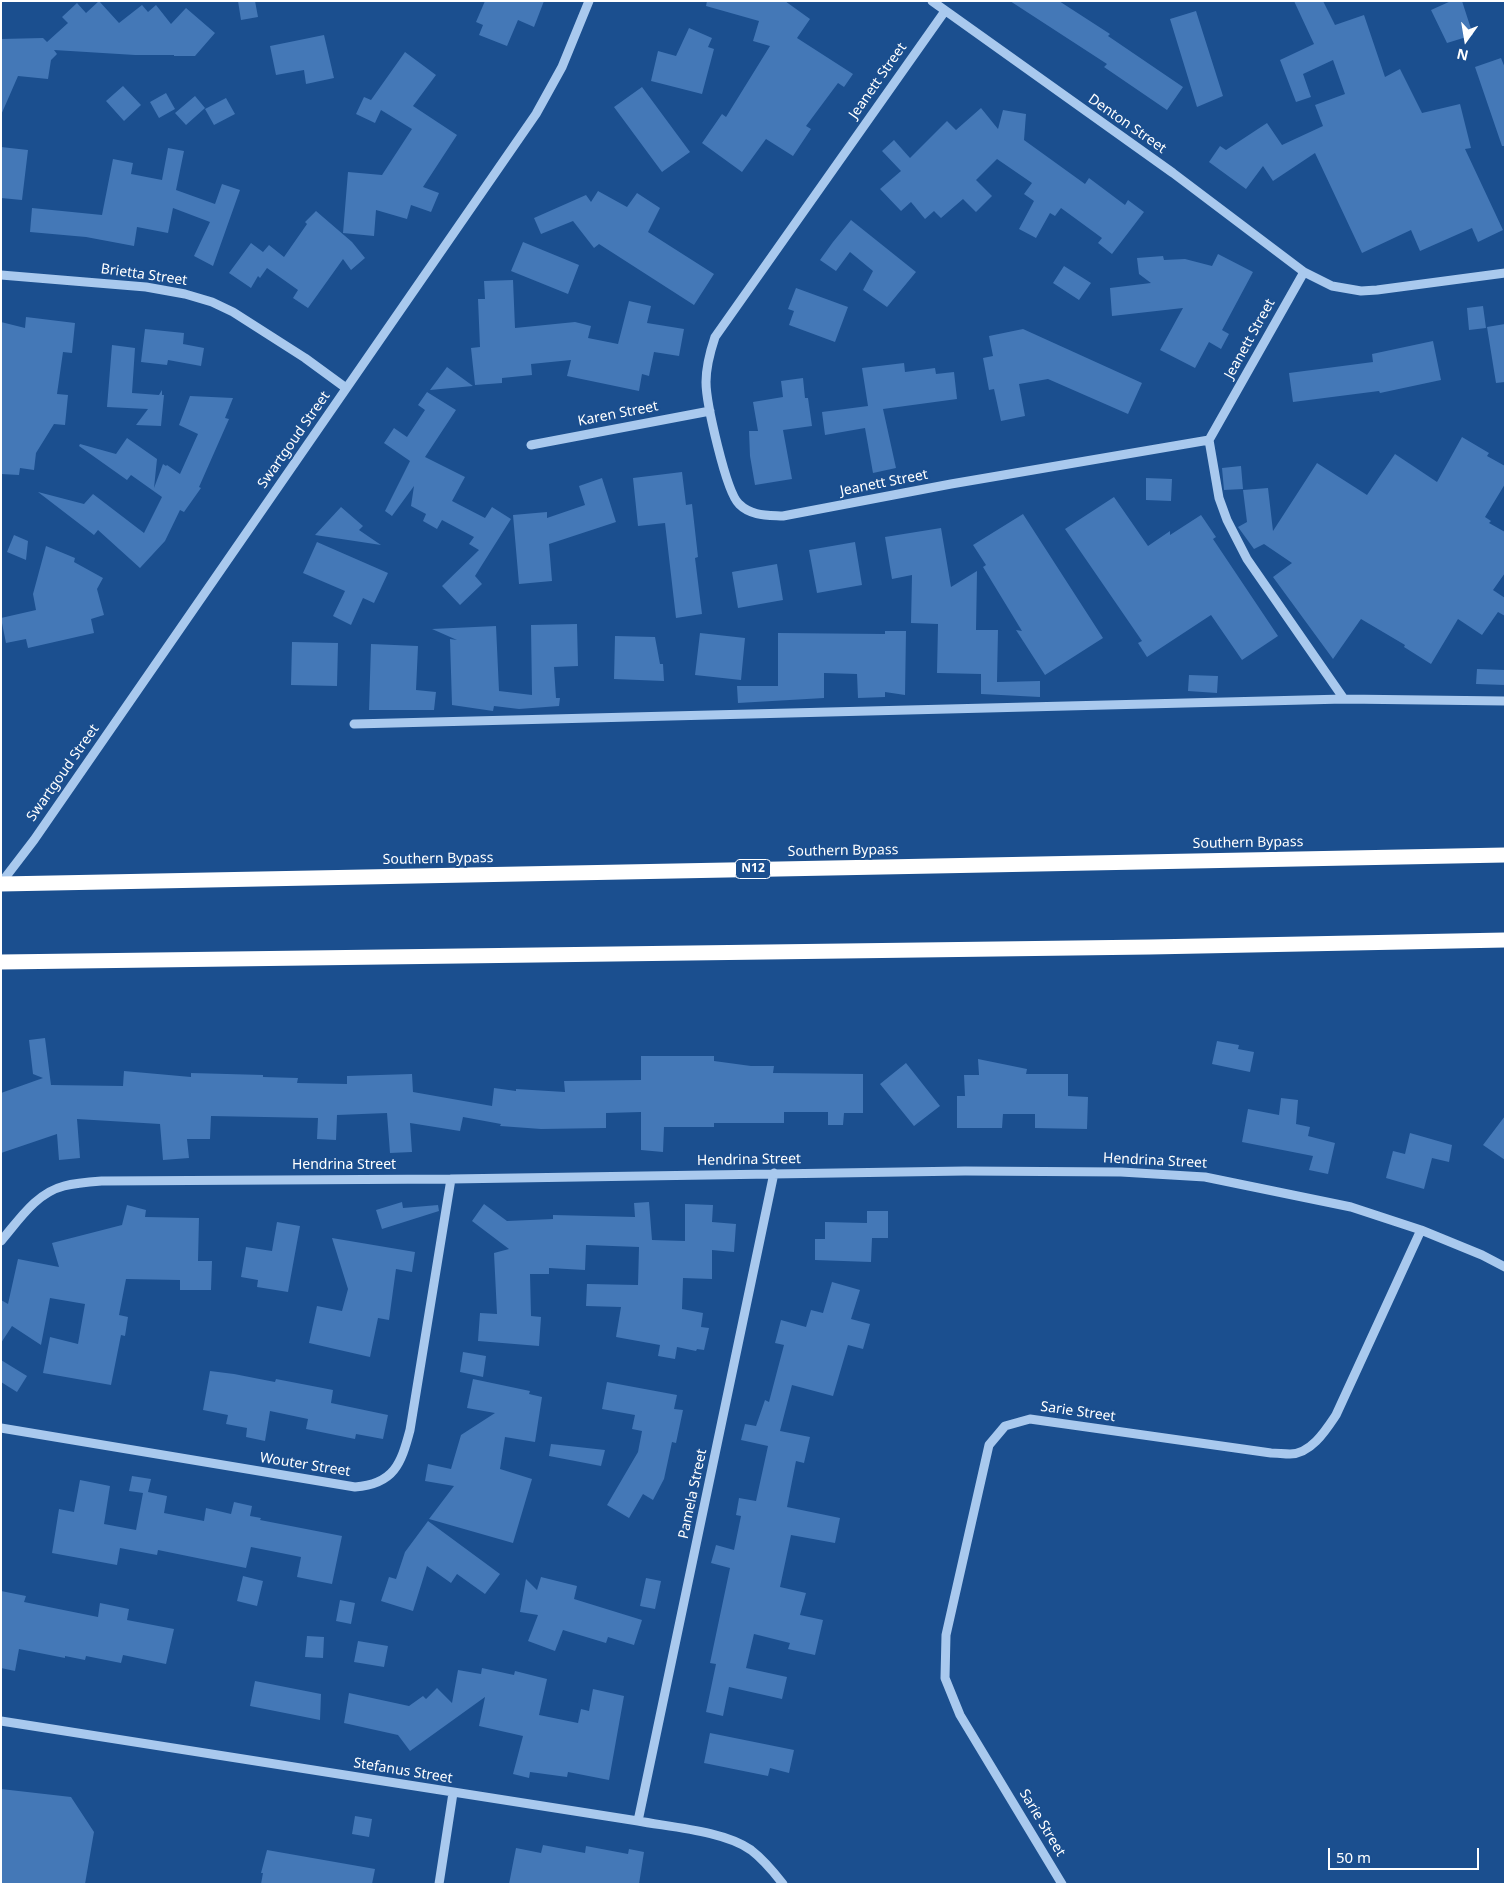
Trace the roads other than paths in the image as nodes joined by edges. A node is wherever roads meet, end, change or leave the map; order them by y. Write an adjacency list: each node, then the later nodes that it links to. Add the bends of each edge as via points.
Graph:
1 (589, 1): 7 (street, Swartgoud Street, via 562,68 536,114)
2 (932, 1): 3 (street, Denton Street)
3 (945, 11): 4 (street, Denton Street, via 1173,173); 8 (street, Jeanett Street, via 721,326 706,365)
4 (1304, 272): 5 (street, via 1332,286 1361,291); 9 (street, Jeanett Street)
5 (1505, 273)
6 (1, 276): 7 (street, Brietta Street, via 146,287 212,302 297,353)
7 (346, 388): 15 (street, Swartgoud Street)
8 (710, 411): 9 (street, Jeanett Street, via 731,490 738,504 749,512 763,515 783,516); 10 (street, Karen Street)
9 (1209, 440): 11 (street, via 1219,498 1243,552)
10 (531, 445)
11 (1344, 699): 12 (street); 13 (street)
12 (1505, 701)
13 (354, 724)
14 (1505, 855): 15 (highway, Southern Bypass / N12)
15 (1, 883)
16 (1505, 940): 17 (highway)
17 (1, 962)
18 (774, 1173): 19 (street, Hendrina Street); 20 (street, Hendrina Street, via 1121,1172 1205,1177 1351,1207); 26 (street, Pamela Street)
19 (451, 1178): 21 (street, Hendrina Street, via 103,1181 64,1186 40,1198); 23 (street, Wouter Street, via 410,1430 404,1454 387,1478 355,1487)
20 (1421, 1230): 22 (street, Hendrina Street); 29 (street, Sarie Street, via 1336,1415 1321,1436 1303,1451 1271,1453 1030,1419 1005,1426 989,1445 946,1636 945,1678 960,1715)
21 (1, 1241)
22 (1505, 1267)
23 (1, 1428)
24 (1, 1721): 25 (street, Stefanus Street)
25 (453, 1793): 26 (street, Stefanus Street); 27 (street)
26 (638, 1821): 28 (street, Stefanus Street, via 730,1839 750,1849 768,1864)
27 (439, 1884)
28 (783, 1884)
29 (1062, 1884)

